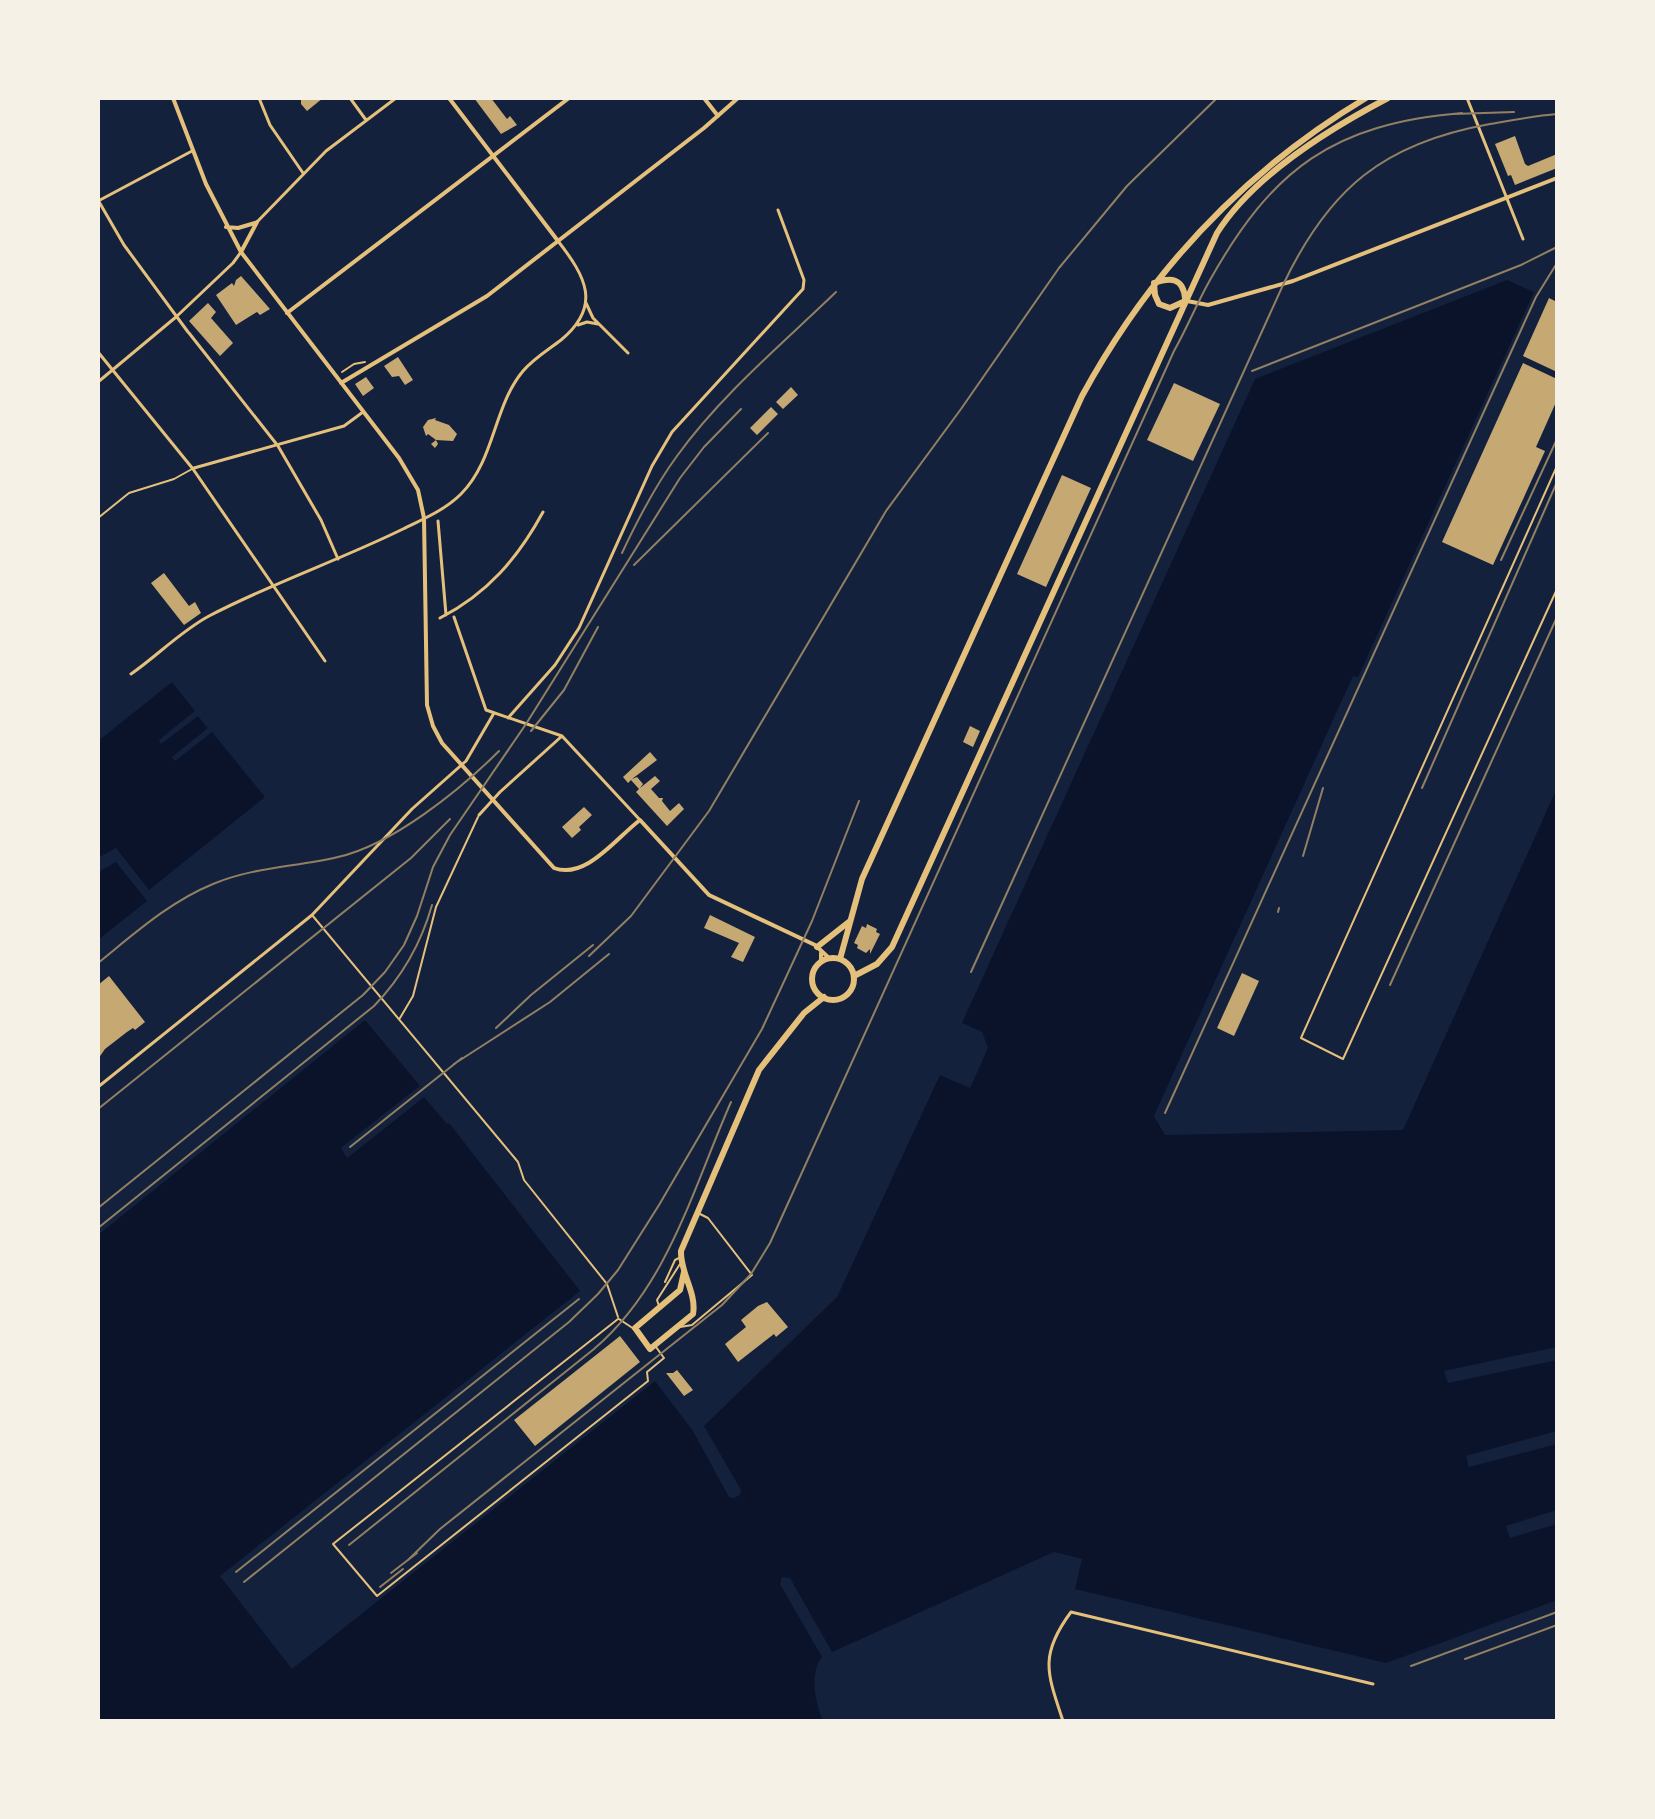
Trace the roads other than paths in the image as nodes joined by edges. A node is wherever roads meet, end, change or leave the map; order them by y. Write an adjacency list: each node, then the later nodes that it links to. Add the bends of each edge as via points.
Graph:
1 (173, 98): 14 (street)
2 (259, 98): 16 (street, via 270,125)
3 (350, 98): 13 (street)
4 (396, 98): 13 (street)
5 (449, 98): 15 (street)
6 (569, 98): 15 (street)
7 (704, 98): 12 (street)
8 (738, 98): 12 (street)
9 (1366, 98): 26 (highway, via 1257,175)
10 (1388, 98): 27 (highway, via 1305,148 1243,201 1217,233)
11 (1467, 98): 18 (street)
12 (718, 116): 24 (street)
13 (366, 120): 16 (street)
14 (192, 151): 19 (street); 22 (street)
15 (493, 156): 24 (street); 29 (street)
16 (303, 173): 21 (street)
17 (1557, 178): 18 (street)
18 (1507, 198): 23 (street); 27 (street, via 1286,284 1208,305)
19 (98, 201): 30 (street)
20 (778, 210): 55 (street, via 803,289 672,432 579,628 555,665)
21 (257, 222): 22 (street); 25 (street)
22 (226, 227): 25 (street)
23 (1523, 239)
24 (558, 241): 28 (street, via 580,272); 37 (street, via 466,310)
25 (241, 252): 29 (street); 30 (street)
26 (1154, 283): 27 (highway, via 1178,281); 27 (highway, via 1159,304 1170,308); 60 (highway, via 1082,396 862,879)
27 (1186, 301): 65 (highway, via 892,947 877,964)
28 (586, 303): 31 (street); 32 (street)
29 (287, 313): 37 (street)
30 (176, 317): 35 (street); 39 (street)
31 (598, 324): 32 (street); 34 (street)
32 (576, 325): 44 (street, via 518,377 474,478 455,499)
33 (98, 352): 35 (street)
34 (628, 353)
35 (113, 369): 36 (street); 41 (street)
36 (98, 382)
37 (341, 383): 38 (street)
38 (363, 412): 39 (street, via 344,426); 44 (street, via 415,483)
39 (278, 446): 41 (street); 46 (street)
40 (1557, 466): 48 (lane, via 1301,1038 1343,1059)
41 (193, 469): 43 (lane, via 129,493); 47 (street)
42 (543, 512): 49 (street, via 507,567)
43 (98, 518)
44 (424, 518): 46 (street); 58 (street, via 429,714 437,735 547,863 565,871 582,868)
45 (438, 521): 50 (street)
46 (338, 559): 47 (street)
47 (275, 587): 52 (street); 53 (street, via 206,618)
48 (1557, 589)
49 (453, 611): 50 (street); 54 (street, via 484,706)
50 (446, 615): 51 (street)
51 (440, 618)
52 (325, 661)
53 (131, 674)
54 (494, 713): 55 (street); 59 (street, via 466,761 412,809)
55 (508, 718): 56 (street)
56 (562, 736): 57 (street); 58 (street)
57 (479, 815): 69 (lane, via 436,907 413,996)
58 (640, 820): 61 (street, via 709,895)
59 (312, 915): 69 (lane); 70 (street)
60 (850, 921): 61 (highway); 63 (highway)
61 (819, 950): 62 (street); 64 (street)
62 (829, 958): 63 (highway); 64 (highway)
63 (840, 959): 65 (highway)
64 (821, 962): 66 (highway, via 812,979)
65 (854, 976): 67 (highway, via 847,995 837,1000)
66 (817, 991): 67 (highway); 68 (highway)
67 (824, 997): 68 (highway)
68 (804, 1013): 71 (highway, via 755,1077)
69 (400, 1018): 76 (lane, via 604,1278)
70 (98, 1087)
71 (697, 1213): 72 (highway); 77 (lane, via 708,1218 752,1275 692,1325)
72 (681, 1260): 73 (highway); 74 (lane, via 675,1260); 75 (lane, via 657,1300)
73 (684, 1272): 75 (highway, via 680,1290); 77 (highway, via 695,1310)
74 (665, 1282)
75 (659, 1308): 78 (highway)
76 (618, 1319): 78 (lane); 79 (lane, via 333,1544 377,1596 648,1381 647,1372 664,1358)
77 (679, 1328): 79 (highway)
78 (635, 1330): 79 (highway, via 649,1348)
79 (655, 1346)
80 (1373, 1684): 81 (street, via 1071,1612 1054,1634 1047,1674)
81 (1063, 1721)

